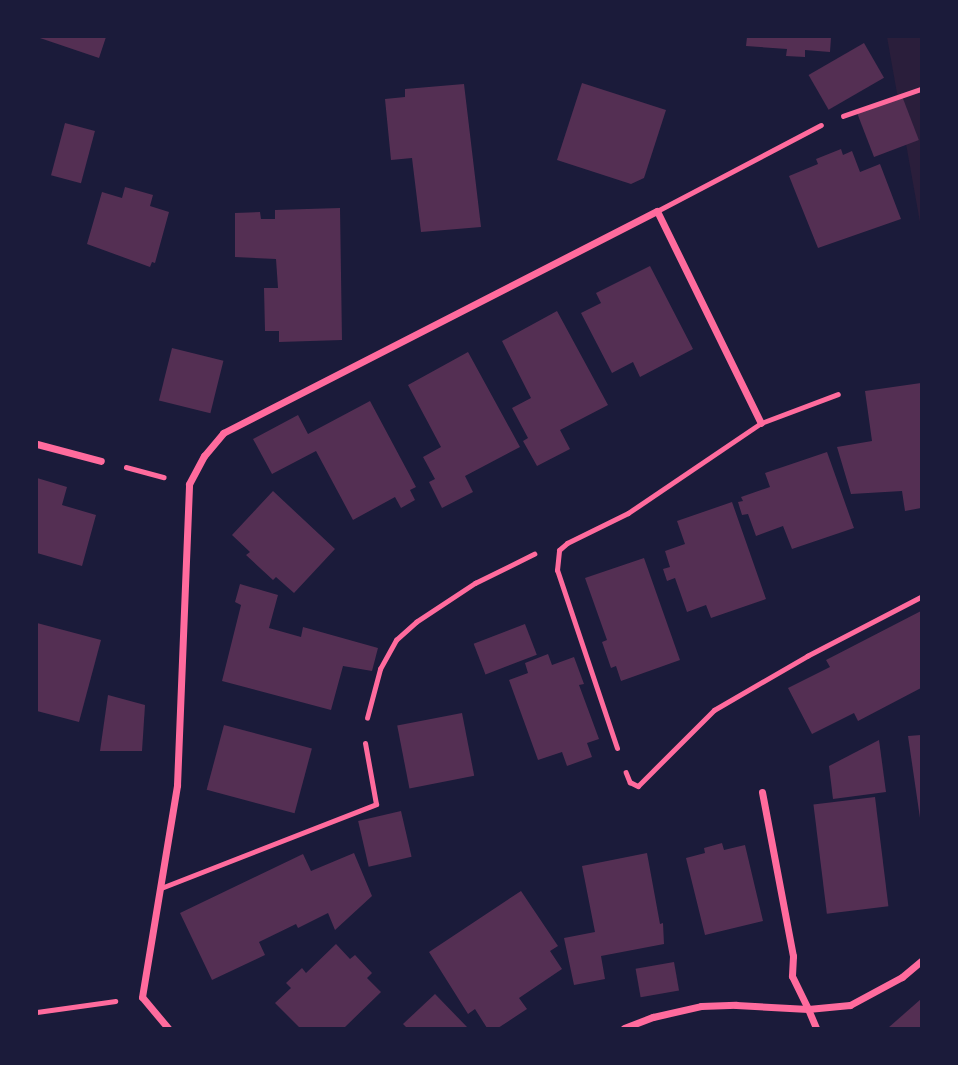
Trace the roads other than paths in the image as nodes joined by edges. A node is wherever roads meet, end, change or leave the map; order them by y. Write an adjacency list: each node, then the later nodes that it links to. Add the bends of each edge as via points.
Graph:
1 (821, 125): 2 (lane)
2 (657, 211): 4 (street); 10 (street, via 223,433 204,456 189,484 177,785)
3 (838, 394): 4 (lane)
4 (761, 424): 8 (lane, via 628,513 559,550 557,570)
5 (37, 444): 6 (street)
6 (101, 461)
7 (365, 743): 10 (lane, via 376,804)
8 (617, 748)
9 (762, 792): 12 (street, via 793,956 792,976)
10 (161, 888): 13 (street, via 142,997)
11 (921, 961): 12 (street, via 902,977 850,1005)
12 (808, 1009): 14 (street, via 701,1006); 15 (street)
13 (168, 1028)
14 (624, 1028)
15 (816, 1028)

